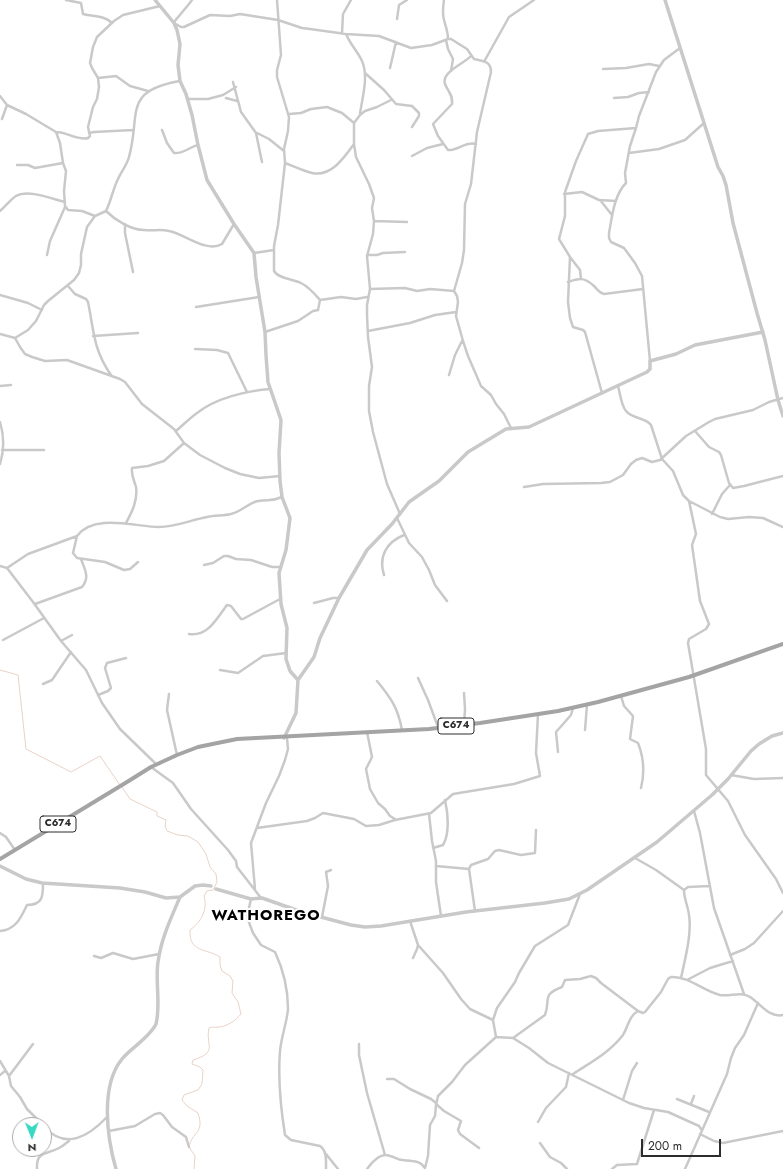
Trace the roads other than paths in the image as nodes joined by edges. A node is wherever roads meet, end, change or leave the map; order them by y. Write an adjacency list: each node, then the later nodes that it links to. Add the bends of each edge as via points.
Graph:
1 (66, 0): 14 (street, via 81,3 83,14 99,16)
2 (155, 0): 10 (street)
3 (192, 0): 13 (street)
4 (277, 0): 12 (street)
5 (351, 0): 15 (street, via 343,14)
6 (407, 0): 11 (street, via 399,5)
7 (444, 0): 17 (street)
8 (534, 0): 21 (street, via 510,17)
9 (665, 0): 19 (street)
10 (160, 6): 13 (street); 14 (street, via 123,15)
11 (397, 19)
12 (278, 20): 13 (street, via 240,14 215,14 184,27); 15 (street, via 302,28); 40 (street, via 281,55 277,77)
13 (174, 22): 28 (street, via 180,44)
14 (112, 23): 27 (street, via 97,37 91,54 91,66)
15 (342, 34): 16 (street)
16 (346, 34): 18 (street, via 379,36); 26 (street, via 362,61)
17 (447, 39): 18 (street, via 432,45 412,48); 20 (street, via 467,49); 25 (street, via 453,59)
18 (396, 42): 23 (street)
19 (680, 48): 22 (street); 43 (street)
20 (472, 56): 21 (street, via 474,59); 25 (street)
21 (485, 60): 54 (street, via 491,67 491,72)
22 (659, 66): 24 (street, via 649,64); 32 (street)
23 (390, 68)
24 (603, 69)
25 (451, 71): 53 (street, via 445,79 452,95 452,104 433,124)
26 (364, 73): 37 (street, via 384,90); 41 (street)
27 (98, 78): 31 (street, via 116,76 130,86); 50 (street, via 97,99 88,127)
28 (180, 81): 31 (street, via 163,84); 36 (street)
29 (233, 82): 30 (street)
30 (236, 87): 36 (street, via 223,95 206,99); 38 (street)
31 (148, 91): 47 (street, via 135,111)
32 (649, 92): 35 (street, via 628,98); 46 (street, via 638,116)
33 (0, 96): 39 (street)
34 (226, 98): 38 (street)
35 (614, 98)
36 (187, 99): 55 (street, via 196,128)
37 (391, 100): 41 (street); 45 (street, via 398,105 412,106 419,113)
38 (238, 101): 51 (street)
39 (7, 105): 42 (street); 49 (street)
40 (289, 114): 44 (street, via 327,107 342,113); 56 (street)
41 (360, 115): 44 (street)
42 (2, 119)
43 (704, 123): 57 (street, via 685,140 659,149); 98 (street, via 724,181)
44 (354, 124): 52 (street)
45 (412, 127)
46 (636, 128): 57 (street); 63 (street, via 598,130 588,134)
47 (133, 130): 50 (street); 69 (street, via 128,160 117,180)
48 (162, 130): 55 (street, via 174,153)
49 (56, 132): 50 (street, via 86,139 90,136); 60 (street)
50 (89, 133)
51 (256, 133): 56 (street, via 269,139); 59 (street)
52 (354, 144): 61 (street, via 339,163 328,171 312,173); 72 (street, via 358,160 373,192)
53 (443, 144): 54 (street, via 450,151 467,144); 58 (street, via 427,148)
54 (476, 144): 88 (street, via 471,184 465,204 464,250)
55 (198, 145): 75 (street, via 210,186)
56 (284, 152): 61 (street)
57 (629, 153): 65 (street, via 625,173 626,184)
58 (412, 156)
59 (262, 162)
60 (63, 163): 62 (street, via 35,168); 66 (street, via 66,171)
61 (285, 163): 76 (street)
62 (17, 165)
63 (564, 194): 64 (street, via 582,192); 81 (street, via 565,216 559,239)
64 (599, 200): 65 (street); 70 (street)
65 (616, 201): 70 (street)
66 (65, 202): 67 (street); 68 (street, via 26,193 16,196)
67 (65, 206): 71 (street, via 68,210 82,211); 79 (street, via 50,241)
68 (0, 210)
69 (106, 211): 71 (street); 74 (street)
70 (612, 215): 87 (street, via 609,240 624,248 635,263 642,276)
71 (95, 216): 85 (street, via 86,231 79,273)
72 (374, 220): 73 (street); 80 (street)
73 (406, 222)
74 (125, 224): 75 (street, via 142,230 170,231 204,244 217,246 225,241); 82 (street)
75 (234, 224): 78 (street)
76 (274, 250): 78 (street); 92 (street, via 275,272 303,284)
77 (405, 252): 80 (street)
78 (254, 253): 90 (street)
79 (47, 255)
80 (367, 256): 86 (street)
81 (570, 257): 83 (street, via 577,265); 84 (street)
82 (133, 272)
83 (581, 278): 84 (street); 87 (street, via 603,294)
84 (568, 282): 113 (street, via 568,302 573,328 585,332)
85 (68, 286): 94 (street, via 48,301); 101 (street, via 88,302)
86 (370, 289): 88 (street, via 405,288); 91 (street)
87 (643, 289): 105 (street)
88 (454, 292): 95 (street, via 458,299)
89 (0, 295): 94 (street)
90 (260, 297): 93 (street); 97 (street)
91 (368, 297): 92 (street); 96 (street)
92 (320, 300): 97 (street, via 318,310 293,323)
93 (196, 307)
94 (42, 310): 102 (street, via 31,327)
95 (456, 312): 96 (street); 103 (street)
96 (368, 331): 132 (street, via 372,367 369,386 370,418 387,484)
97 (265, 332): 111 (street)
98 (763, 332): 105 (street, via 695,345 676,354); 115 (street)
99 (138, 333): 101 (street)
100 (0, 334): 102 (street)
101 (93, 336): 106 (street)
102 (15, 338): 106 (street, via 25,354 39,361 67,360)
103 (463, 341): 107 (street); 118 (street, via 481,386 491,395)
104 (195, 349): 112 (street, via 228,353)
105 (650, 360): 110 (street, via 649,371)
106 (111, 375): 119 (street, via 125,382 142,404)
107 (448, 375)
108 (11, 385): 109 (street)
109 (0, 386)
110 (618, 386): 113 (street); 124 (street, via 626,411 651,425)
111 (270, 389): 112 (street); 126 (street, via 281,420)
112 (247, 392): 119 (street, via 212,404)
113 (602, 393): 118 (street, via 529,428)
114 (783, 398): 115 (street)
115 (778, 400): 116 (street); 120 (street, via 753,410 715,419)
116 (783, 416)
117 (0, 422): 122 (street, via 3,432)
118 (511, 428): 132 (street, via 468,452 439,481 409,502)
119 (176, 431): 121 (street)
120 (695, 431): 124 (street); 128 (street, via 709,447 721,455)
121 (184, 443): 126 (street, via 200,455 232,471 259,478); 135 (street, via 164,461 132,468 136,489 134,506)
122 (2, 450): 123 (street); 125 (street)
123 (44, 450)
124 (662, 459): 129 (street, via 652,462 645,459 636,460 623,475 610,482); 131 (street)
125 (0, 464)
126 (280, 476): 130 (street)
127 (783, 476): 128 (street, via 736,488)
128 (730, 485): 133 (street, via 722,494)
129 (524, 487)
130 (282, 497): 135 (street, via 256,502 231,514 206,517 183,524 150,527); 143 (street, via 290,518 286,550)
131 (689, 501): 133 (street); 161 (street, via 696,534 692,545 700,601 709,624 706,629 689,639)
132 (400, 514): 134 (street)
133 (712, 514): 136 (street, via 728,519 763,518)
134 (397, 518): 137 (street); 146 (street, via 367,550)
135 (126, 523): 138 (street, via 106,523 89,527)
136 (783, 527)
137 (404, 535): 145 (street, via 393,540 385,551 381,562); 148 (street, via 422,557)
138 (77, 536): 139 (street, via 73,553); 144 (street, via 28,554)
139 (80, 559): 140 (street, via 105,562 124,570 130,569); 150 (street, via 87,577 82,587)
140 (138, 562)
141 (204, 565): 143 (street, via 228,556)
142 (0, 566): 144 (street)
143 (280, 567): 147 (street)
144 (6, 568): 150 (street)
145 (384, 575)
146 (339, 598): 149 (street); 163 (street, via 314,657)
147 (281, 599): 152 (street, via 243,619 227,605 206,631 198,635); 158 (street, via 287,628)
148 (447, 601)
149 (314, 603)
150 (35, 604): 151 (street)
151 (44, 618): 154 (street); 155 (street)
152 (189, 634)
153 (72, 635): 155 (street)
154 (3, 640)
155 (61, 641): 157 (street)
156 (783, 644): 161 (main road, C674)
157 (71, 652): 165 (street, via 52,680); 168 (street, via 86,670)
158 (286, 653): 160 (street, via 263,656 238,673); 163 (street, via 290,671)
159 (126, 658): 168 (street, via 107,664 105,668 111,688)
160 (220, 670)
161 (694, 676): 169 (main road, C674); 186 (street, via 706,749 705,773)
162 (418, 678): 174 (street)
163 (298, 680): 179 (street, via 296,713)
164 (377, 681): 175 (street, via 394,703)
165 (44, 684)
166 (464, 693): 173 (street)
167 (169, 694): 181 (street, via 167,710)
168 (98, 695): 182 (street, via 120,729)
169 (621, 696): 170 (main road, C674); 185 (street, via 624,706 633,716 630,739 639,744 643,759)
170 (587, 705): 171 (main road, C674); 176 (street)
171 (573, 708): 172 (main road, C674); 180 (street, via 571,715 556,732)
172 (538, 714): 173 (main road, C674); 187 (street, via 536,753 540,776 519,783 453,794)
173 (464, 725): 174 (main road, C674)
174 (438, 728): 175 (main road, C674)
175 (402, 730): 177 (main road, C674)
176 (586, 730)
177 (367, 732): 179 (main road, C674); 190 (street, via 372,757 366,771 370,789 378,803)
178 (783, 733): 183 (street, via 759,744)
179 (285, 738): 181 (main road, C674, via 237,740 198,747); 191 (street, via 288,749 286,760)
180 (558, 752)
181 (177, 754): 182 (main road, C674)
182 (154, 766): 195 (main road, C674); 206 (street, via 173,783 191,809 236,860 237,867)
183 (731, 775): 184 (street, via 754,779); 186 (street)
184 (783, 778)
185 (642, 788)
186 (718, 788): 188 (street); 208 (street)
187 (445, 799): 189 (street); 194 (street, via 448,814 446,841 443,845)
188 (694, 811): 196 (street); 204 (street)
189 (429, 814): 190 (street); 194 (street)
190 (395, 820): 191 (street, via 366,826 354,819 323,813 307,821)
191 (257, 828): 206 (street, via 251,843)
192 (536, 830): 200 (street, via 535,853 521,855 499,850 488,859 471,865)
193 (0, 834): 195 (street, via 6,837)
194 (433, 848): 199 (street)
195 (15, 850): 197 (main road, C674)
196 (635, 858): 207 (street); 209 (street)
197 (0, 859)
198 (0, 866): 202 (street, via 26,879)
199 (436, 866): 200 (street); 215 (street)
200 (469, 869): 213 (street)
201 (331, 870): 216 (street, via 326,872 328,886)
202 (43, 883): 210 (street, via 120,888 166,898); 218 (street, via 43,896 39,901 27,905 12,928)
203 (211, 886): 205 (street); 210 (street, via 195,886)
204 (709, 886): 207 (street, via 688,887); 221 (street)
205 (216, 889): 212 (street)
206 (255, 889): 211 (street)
207 (684, 890): 225 (street, via 689,915 686,957)
208 (783, 893)
209 (580, 894): 213 (street, via 560,901); 231 (street, via 566,927 540,942 532,950 497,1008)
210 (180, 897): 220 (street, via 163,939)
211 (262, 898): 212 (street); 216 (street)
212 (251, 899): 263 (street, via 247,917 253,932 261,944 275,952 287,988 288,1010 280,1065 285,1135 291,1140 320,1146)
213 (475, 911): 215 (street)
214 (783, 911): 221 (street, via 754,943 745,950)
215 (441, 916): 217 (street)
216 (322, 917): 217 (street, via 365,927)
217 (410, 921): 219 (street)
218 (0, 931)
219 (418, 945): 223 (street); 231 (street, via 470,1009)
220 (160, 954): 222 (street, via 133,958 113,953 101,958); 251 (street, via 156,1024 122,1059 114,1072 109,1086)
221 (730, 955): 224 (street)
222 (94, 956)
223 (413, 958)
224 (733, 962): 226 (street, via 710,968); 227 (street)
225 (681, 978): 226 (street); 229 (street, via 668,979 645,1012)
226 (686, 980): 227 (street, via 719,995)
227 (744, 994): 228 (street)
228 (758, 1004): 230 (street, via 775,1016); 250 (street, via 733,1053 727,1074)
229 (638, 1011): 233 (street, via 596,978 591,976 564,980 562,987 549,994 545,1016); 240 (street, via 623,1034 600,1058)
230 (783, 1015)
231 (493, 1020): 232 (street)
232 (496, 1037): 233 (street); 247 (street, via 465,1065 438,1096)
233 (513, 1038): 239 (street, via 548,1063)
234 (33, 1044): 242 (street)
235 (360, 1044): 264 (street, via 359,1055 366,1093)
236 (0, 1061): 238 (street)
237 (637, 1063): 245 (street)
238 (5, 1071): 241 (street); 242 (street)
239 (569, 1073): 240 (street); 253 (street, via 566,1087 546,1108)
240 (573, 1074): 245 (street)
241 (0, 1075)
242 (9, 1076): 252 (street, via 11,1086)
243 (387, 1079): 247 (street, via 394,1080)
244 (694, 1096): 248 (street)
245 (623, 1100): 249 (street)
246 (677, 1100): 248 (street)
247 (436, 1103): 262 (street, via 444,1111 461,1120 458,1130 460,1134); 270 (street, via 435,1116 430,1125)
248 (691, 1104): 250 (street)
249 (654, 1110): 254 (street, via 668,1112); 272 (street, via 638,1164 617,1165)
250 (710, 1112): 254 (street)
251 (108, 1115): 255 (street); 259 (street, via 94,1130)
252 (35, 1117)
253 (538, 1122)
254 (702, 1129): 258 (street)
255 (109, 1131): 261 (street, via 135,1126 160,1113 172,1127 186,1137); 266 (street)
256 (783, 1131): 258 (street, via 722,1143 714,1142)
257 (52, 1134): 259 (street)
258 (700, 1134): 273 (street)
259 (70, 1140): 265 (street, via 58,1149 39,1157)
260 (540, 1142): 271 (street, via 550,1157)
261 (189, 1147)
262 (479, 1148)
263 (325, 1153): 267 (street); 268 (street)
264 (385, 1155): 269 (street, via 373,1161); 270 (street, via 400,1160 411,1160)
265 (37, 1169)
266 (116, 1169)
267 (326, 1169)
268 (338, 1169)
269 (367, 1169)
270 (426, 1169)
271 (567, 1169)
272 (612, 1169)
273 (685, 1169)

